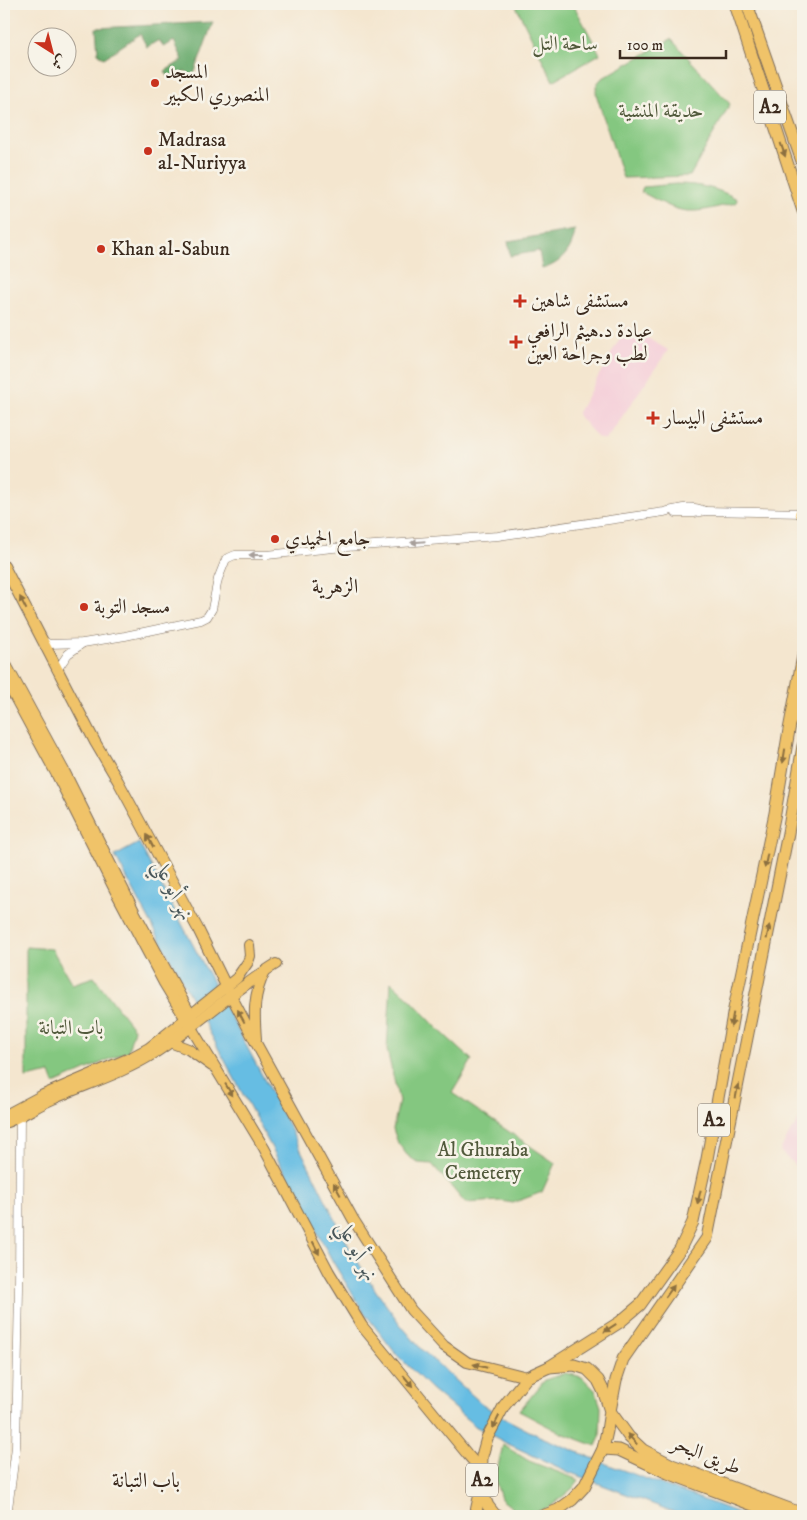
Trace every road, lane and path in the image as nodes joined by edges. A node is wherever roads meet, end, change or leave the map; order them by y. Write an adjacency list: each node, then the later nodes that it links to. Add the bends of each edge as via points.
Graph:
1 (735, 4): 4 (highway, A2, one-way to 4)
2 (748, 4): 3 (highway, A2)
3 (803, 164)
4 (803, 211)
5 (803, 513): 8 (street, one-way to 8, via 664,512 498,536 230,557 221,569 212,609 207,617)
6 (4, 566): 7 (main road, one-way to 6)
7 (42, 640): 8 (street, via 49,644); 11 (main road)
8 (82, 642): 11 (street)
9 (803, 656): 25 (highway, A2, one-way to 25)
10 (4, 661): 18 (main road)
11 (57, 670): 17 (main road, one-way to 11, via 198,929)
12 (4, 677): 18 (main road, via 129,918)
13 (803, 746): 26 (highway, A2, one-way to 13)
14 (249, 945): 17 (main road, via 250,956 245,968)
15 (276, 964): 16 (main road)
16 (265, 971): 17 (main road); 20 (main road, via 255,998)
17 (225, 993): 18 (main road); 20 (main road, one-way to 17)
18 (193, 1019): 19 (main road); 21 (main road); 22 (main road, via 149,1048 43,1095)
19 (170, 1042): 21 (main road, via 188,1049); 22 (main road, via 136,1064)
20 (256, 1043): 28 (main road, one-way to 20, via 467,1362 444,1346 411,1310 353,1219)
21 (218, 1070): 31 (main road, one-way to 31, via 264,1148 328,1272 362,1326)
22 (20, 1112): 23 (main road); 24 (main road); 35 (street, via 16,1447)
23 (4, 1116)
24 (4, 1123)
25 (706, 1166): 26 (highway); 27 (highway, A2, one-way to 27, via 693,1222 680,1249 640,1305 620,1322)
26 (721, 1170): 29 (highway, A2, one-way to 26, via 622,1358 707,1238)
27 (549, 1368): 28 (highway, A2); 29 (highway, A2, via 574,1365 587,1370 598,1380)
28 (528, 1377): 31 (highway, A2, one-way to 31, via 504,1406 487,1438)
29 (610, 1411): 30 (highway, A2); 34 (highway, طريق البحر, one-way to 29, via 643,1450)
30 (603, 1449): 33 (highway, A2, via 584,1487); 40 (highway, طريق البحر, via 619,1450 668,1473)
31 (482, 1471): 32 (highway, A2)
32 (481, 1488): 36 (highway, A2); 37 (highway, A2, via 488,1506)
33 (558, 1510): 38 (highway, A2); 39 (highway, A2)
34 (803, 1514)
35 (7, 1516)
36 (475, 1516)
37 (498, 1516)
38 (542, 1516)
39 (548, 1516)
40 (782, 1516)

